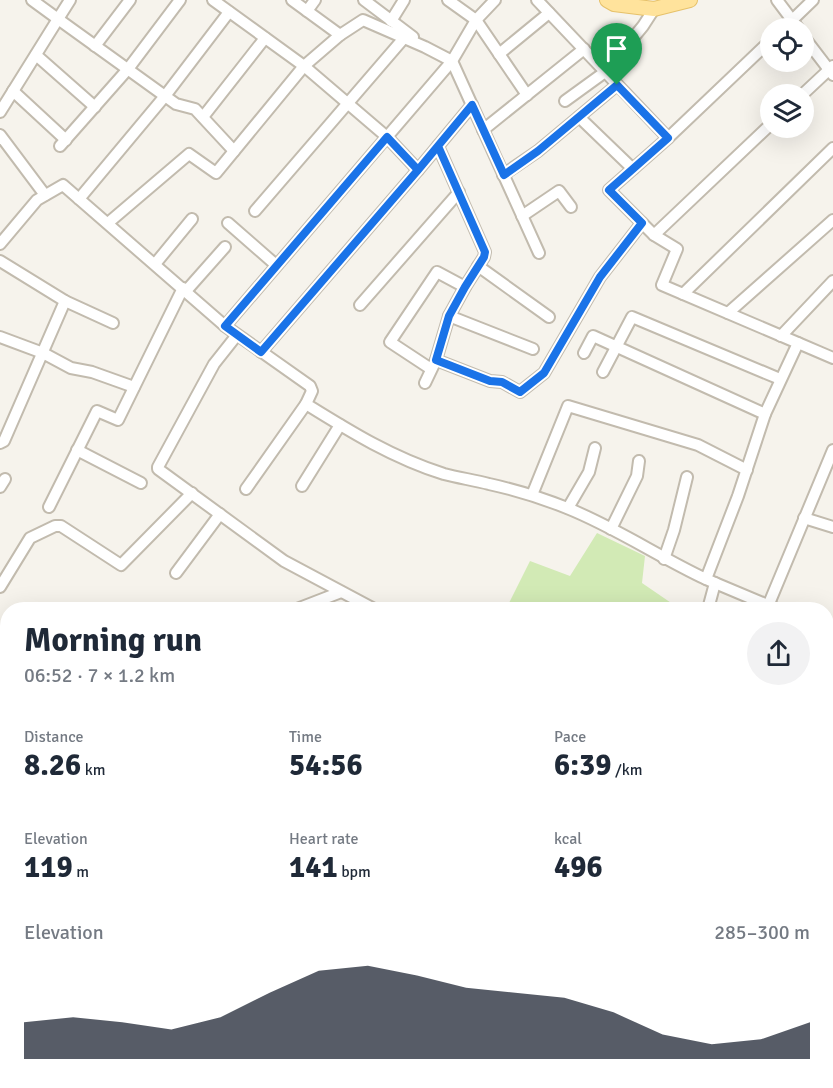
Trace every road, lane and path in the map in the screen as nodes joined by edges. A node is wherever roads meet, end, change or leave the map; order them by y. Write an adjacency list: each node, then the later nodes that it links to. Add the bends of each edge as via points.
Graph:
1 (32, 0): 23 (street)
2 (70, 0): 23 (street)
3 (130, 0): 29 (street)
4 (180, 0): 38 (street)
5 (213, 0): 19 (street)
6 (292, 0): 18 (street)
7 (315, 0): 18 (street)
8 (364, 0): 25 (street)
9 (404, 0): 25 (street)
10 (448, 0): 24 (street)
11 (495, 0): 24 (street)
12 (537, 0): 20 (street)
13 (607, 0): 17 (main road)
14 (690, 0): 17 (main road)
15 (777, 0): 21 (street)
16 (813, 0): 22 (street)
17 (654, 9): 40 (street)
18 (307, 11): 26 (street)
19 (229, 12): 27 (street); 45 (street)
20 (549, 13): 31 (street); 34 (street)
21 (787, 18)
22 (798, 18)
23 (58, 19): 29 (street); 35 (street)
24 (476, 20): 34 (street); 36 (street)
25 (391, 21): 30 (street)
26 (340, 35): 28 (street, via 363,20); 37 (street)
27 (266, 38): 37 (street); 51 (street)
28 (404, 38): 30 (street); 47 (street)
29 (96, 46): 38 (street)
30 (425, 47): 36 (street)
31 (584, 49): 40 (street); 44 (street)
32 (814, 49): 39 (street)
33 (760, 50): 57 (street)
34 (499, 54): 44 (street)
35 (36, 55): 43 (street); 49 (street)
36 (452, 61): 48 (street); 56 (street)
37 (304, 66): 47 (street); 60 (street)
38 (128, 69): 45 (street); 49 (street)
39 (832, 70): 42 (street)
40 (605, 72): 41 (street); 46 (street)
41 (617, 85): 52 (street); 57 (street)
42 (814, 85)
43 (13, 91): 49 (street, via 63,143); 50 (street)
44 (527, 95): 53 (street)
45 (165, 96): 51 (street, via 195,109); 66 (street)
46 (565, 101)
47 (349, 104): 56 (street); 68 (street)
48 (472, 105): 53 (street); 58 (street)
49 (95, 107)
50 (0, 112)
51 (203, 117): 60 (street)
52 (579, 117): 61 (street); 63 (street)
53 (483, 130): 63 (street)
54 (760, 134): 75 (street)
55 (0, 135): 65 (street)
56 (387, 137): 62 (street); 81 (street)
57 (668, 138): 61 (street)
58 (438, 146): 62 (street); 64 (street)
59 (833, 148): 86 (street)
60 (234, 151): 72 (street, via 216,173 189,154)
61 (633, 169): 73 (street, via 609,190)
62 (418, 170): 100 (street)
63 (504, 175): 69 (street)
64 (459, 192): 82 (street, via 485,252); 88 (street)
65 (45, 195): 66 (street, via 63,185); 76 (street)
66 (79, 199): 72 (street)
67 (571, 207): 69 (street, via 559,191)
68 (255, 211)
69 (522, 216): 78 (street)
70 (192, 219): 80 (street)
71 (833, 220): 89 (street)
72 (108, 223): 80 (street)
73 (642, 223): 75 (street); 104 (street, via 600,277 544,373 520,392 502,382)
74 (228, 224): 81 (street)
75 (654, 235): 86 (street, via 677,249 662,285)
76 (0, 244)
77 (225, 247): 85 (street)
78 (539, 253)
79 (0, 261): 87 (street)
80 (155, 264): 85 (street)
81 (276, 265): 93 (street)
82 (478, 266): 84 (street); 91 (street)
83 (833, 281): 95 (street)
84 (465, 287): 90 (street); 104 (street, via 437,272 390,342)
85 (184, 290): 93 (street); 108 (street)
86 (683, 294): 89 (street)
87 (65, 301): 92 (street); 101 (street)
88 (360, 305)
89 (728, 313): 95 (street)
90 (449, 316): 99 (street); 104 (street)
91 (549, 317)
92 (113, 323)
93 (225, 326): 94 (street)
94 (237, 334): 100 (street); 122 (street, via 214,364 158,467)
95 (781, 336): 97 (street)
96 (0, 337): 101 (street)
97 (798, 343): 103 (street); 106 (street)
98 (616, 347): 102 (street, via 593,336); 105 (street); 106 (street, via 632,317); 110 (street)
99 (533, 349)
100 (261, 352): 109 (street, via 312,388)
101 (43, 353): 108 (street, via 71,368); 112 (street)
102 (584, 353)
103 (833, 358)
104 (434, 364): 107 (street)
105 (603, 372)
106 (780, 379): 110 (street)
107 (425, 383)
108 (134, 387): 114 (street, via 118,420 97,411)
109 (306, 404): 111 (street); 121 (street)
110 (765, 414): 117 (street)
111 (340, 425): 120 (street); 123 (street, via 396,456 445,474)
112 (0, 443)
113 (595, 448): 125 (street, via 589,472)
114 (77, 450): 119 (street); 124 (street)
115 (833, 450): 127 (street)
116 (639, 461): 129 (street, via 637,476)
117 (747, 470): 123 (street, via 698,445 568,406); 132 (street)
118 (687, 477): 130 (street)
119 (141, 483)
120 (302, 486)
121 (246, 489)
122 (192, 493): 126 (street); 133 (street, via 121,565 61,526 55,526 30,538)
123 (532, 495): 125 (street)
124 (50, 507)
125 (568, 508): 129 (street)
126 (220, 514): 131 (street); 134 (street, via 284,561)
127 (804, 518): 128 (street); 139 (street)
128 (833, 527)
129 (611, 529): 130 (street)
130 (663, 559): 132 (street)
131 (176, 573)
132 (710, 581): 137 (street); 138 (street)
133 (0, 587)
134 (341, 592): 135 (street); 136 (street)
135 (315, 602)
136 (360, 602)
137 (708, 602)
138 (761, 602)
139 (775, 602)

